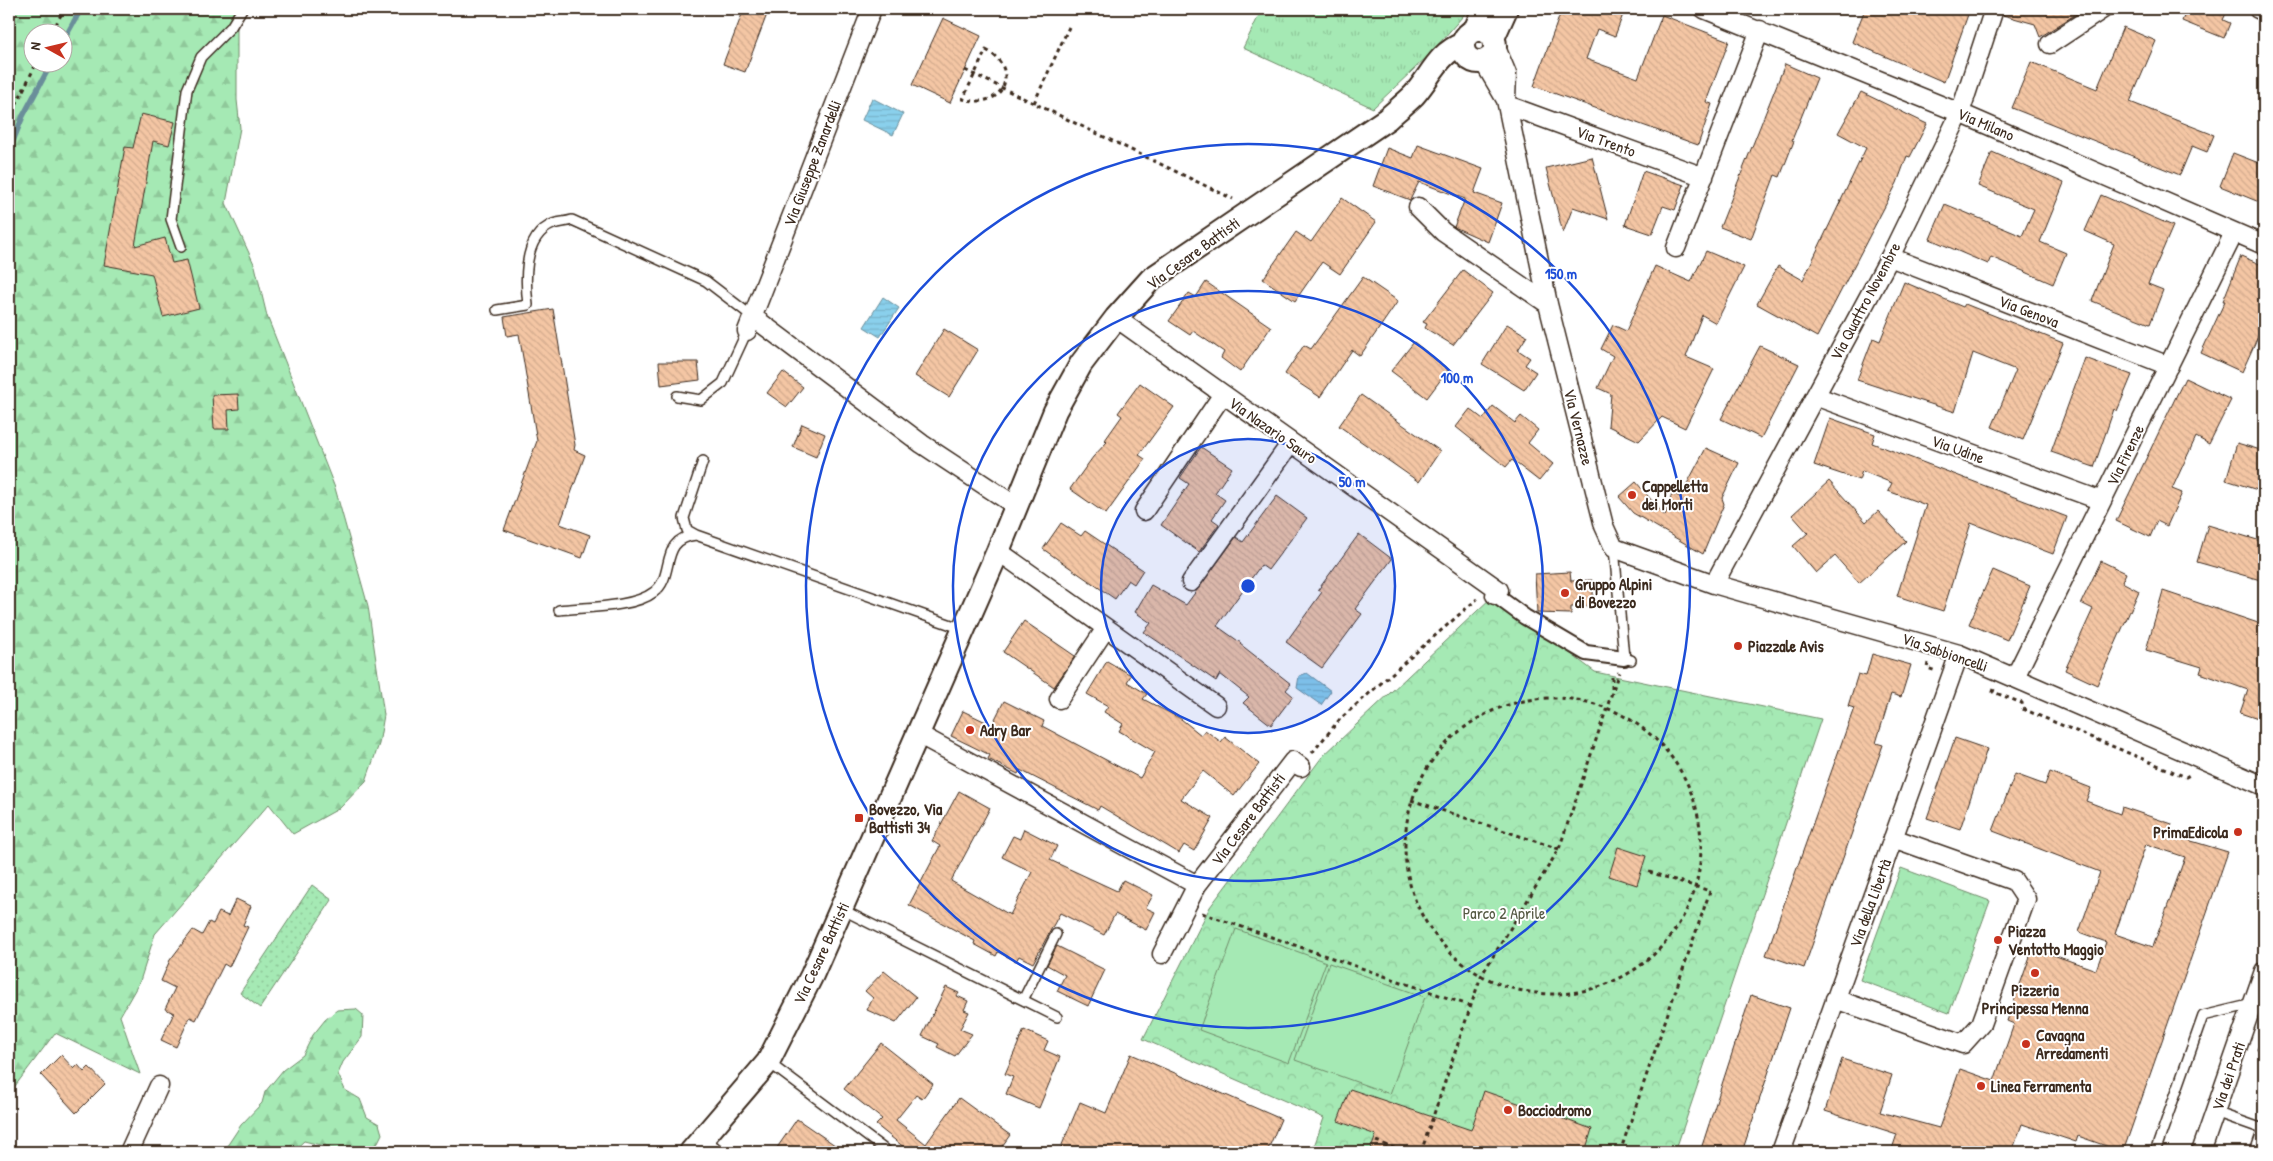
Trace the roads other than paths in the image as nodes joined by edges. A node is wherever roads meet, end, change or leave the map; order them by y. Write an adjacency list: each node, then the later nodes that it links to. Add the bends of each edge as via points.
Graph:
1 (242, 9): 19 (lane, via 231,28 201,57 186,90 171,220)
2 (872, 9): 25 (street, Via Giuseppe Zanardelli)
3 (1484, 9): 12 (street)
4 (1506, 9): 12 (street)
5 (1704, 9): 10 (street, Via Milano)
6 (1994, 9): 14 (street, Via Quattro Novembre)
7 (2103, 9): 11 (street)
8 (2258, 9): 9 (street)
9 (2264, 11)
10 (1760, 30): 14 (street, Via Milano); 15 (street)
11 (2050, 44)
12 (1480, 46): 13 (street, Via Vernazze); 24 (street, Via Cesare Battisti, via 1448,51 1414,94 1379,124 1151,279)
13 (1507, 102): 15 (street, Via Trento); 22 (street, Via Vernazze)
14 (1960, 113): 17 (street, Via Milano); 21 (street, Via Quattro Novembre)
15 (1704, 176): 20 (street)
16 (1418, 207): 22 (street, via 1443,232)
17 (2234, 233): 18 (street, Via Milano); 26 (street, Via Firenze)
18 (2264, 246)
19 (181, 247)
20 (1676, 248)
21 (1890, 256): 26 (street, Via Genova); 29 (street, Via Quattro Novembre)
22 (1548, 304): 36 (street, Via Vernazze, via 1604,526)
23 (497, 310): 25 (lane, via 528,305 525,282 529,256 538,237 552,225 572,220 706,281)
24 (1116, 318): 27 (street, Via Nazario Sauro); 33 (street, Via Cesare Battisti, via 1081,364 1055,411)
25 (750, 324): 28 (lane, via 723,383 701,400); 33 (street)
26 (2169, 366): 32 (street, Via Firenze)
27 (1223, 394): 30 (street, Via Nazario Sauro); 34 (street)
28 (677, 396)
29 (1815, 396): 32 (street, Via Udine); 39 (street, Via Quattro Novembre)
30 (1291, 443): 38 (street); 40 (street, Via Nazario Sauro)
31 (703, 461): 35 (lane, via 684,518 687,530)
32 (2102, 501): 46 (street, Via Firenze)
33 (1016, 506): 37 (street, Via Cesare Battisti)
34 (1144, 511)
35 (696, 535): 41 (lane, via 684,536 672,548 667,569 656,591 639,601); 43 (lane)
36 (1614, 548): 39 (street, Via Sabbioncelli); 45 (lane)
37 (998, 551): 42 (street); 43 (street, Via Cesare Battisti)
38 (1191, 582)
39 (1714, 584): 44 (street, Via Sabbioncelli, via 1840,623)
40 (1494, 590): 45 (street, via 1539,626 1586,653)
41 (560, 610)
42 (1106, 628): 47 (street); 48 (street)
43 (963, 629): 49 (street, Via Cesare Battisti)
44 (1959, 654): 46 (street, Via Sabbioncelli); 52 (street, Via della Libertà)
45 (1628, 659)
46 (2015, 677): 51 (street, Via Sabbioncelli)
47 (1059, 699)
48 (1216, 706)
49 (918, 734): 53 (street); 54 (street, Via Cesare Battisti)
50 (1301, 766): 53 (street, Via Cesare Battisti, via 1293,761)
51 (2264, 786)
52 (1893, 838): 58 (street, Via della Libertà); 58 (street, via 2014,881 2026,899 1981,1024 1962,1044)
53 (1197, 885): 56 (street, Via Cesare Battisti)
54 (841, 909): 59 (lane); 62 (street, Via Cesare Battisti)
55 (1056, 934): 59 (lane)
56 (1162, 954)
57 (2264, 971): 60 (street, Via dei Prati)
58 (1836, 999): 70 (street, Via della Libertà)
59 (1023, 1000): 61 (lane)
60 (2253, 1004): 64 (street, Via dei Prati); 71 (lane, via 2203,1016)
61 (1057, 1017)
62 (768, 1062): 66 (street, Via Cesare Battisti); 69 (lane)
63 (159, 1086): 67 (street)
64 (2215, 1112): 65 (lane); 72 (street, Via dei Prati)
65 (2264, 1128): 73 (lane)
66 (698, 1145): 68 (lane)
67 (128, 1152)
68 (721, 1152)
69 (888, 1152)
70 (1781, 1152)
71 (2155, 1152)
72 (2201, 1152)
73 (2255, 1152)

